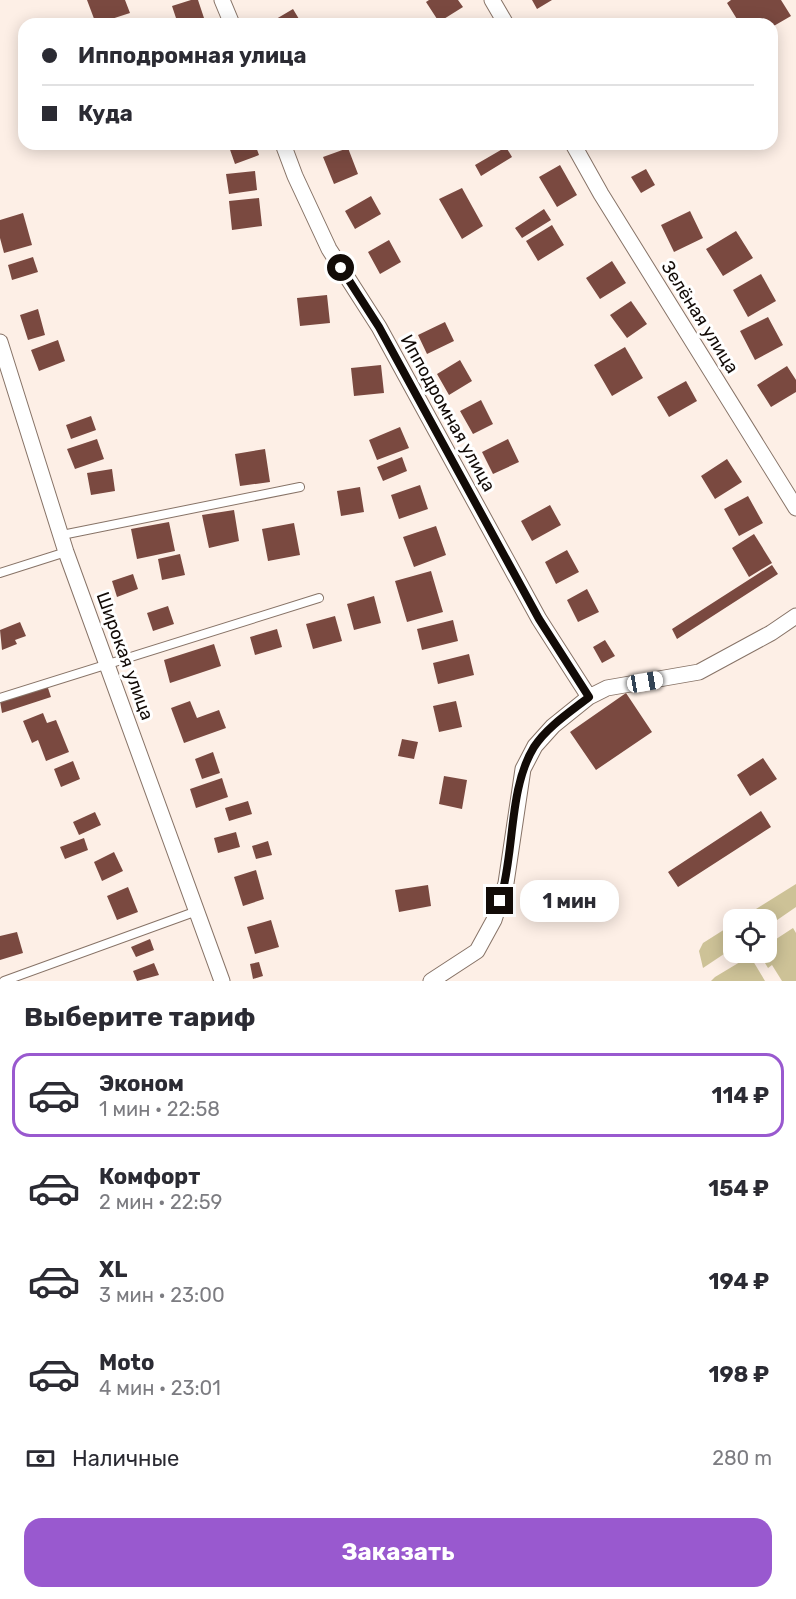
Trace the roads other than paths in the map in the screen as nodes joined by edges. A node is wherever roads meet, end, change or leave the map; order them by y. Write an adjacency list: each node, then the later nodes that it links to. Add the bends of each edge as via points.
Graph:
1 (222, 0): 3 (street)
2 (492, 0): 4 (street)
3 (230, 18)
4 (502, 18)
5 (285, 150): 16 (street, Ипподромная улица, via 329,249 379,327 539,619)
6 (576, 150): 9 (street, Зелёная улица)
7 (0, 342): 10 (street, Широкая улица)
8 (300, 487): 10 (lane)
9 (796, 508)
10 (62, 535): 11 (street, Широкая улица)
11 (66, 552): 12 (lane); 15 (street, Широкая улица)
12 (0, 573)
13 (319, 598): 15 (lane)
14 (796, 616): 16 (street, via 699,672 608,688)
15 (107, 663): 17 (lane); 18 (street, Широкая улица)
16 (589, 697): 21 (street, via 553,726 535,746 524,769 506,882 494,920 477,951)
17 (0, 698)
18 (197, 911): 19 (lane); 20 (street, Широкая улица)
19 (4, 981)
20 (222, 981)
21 (431, 981)

